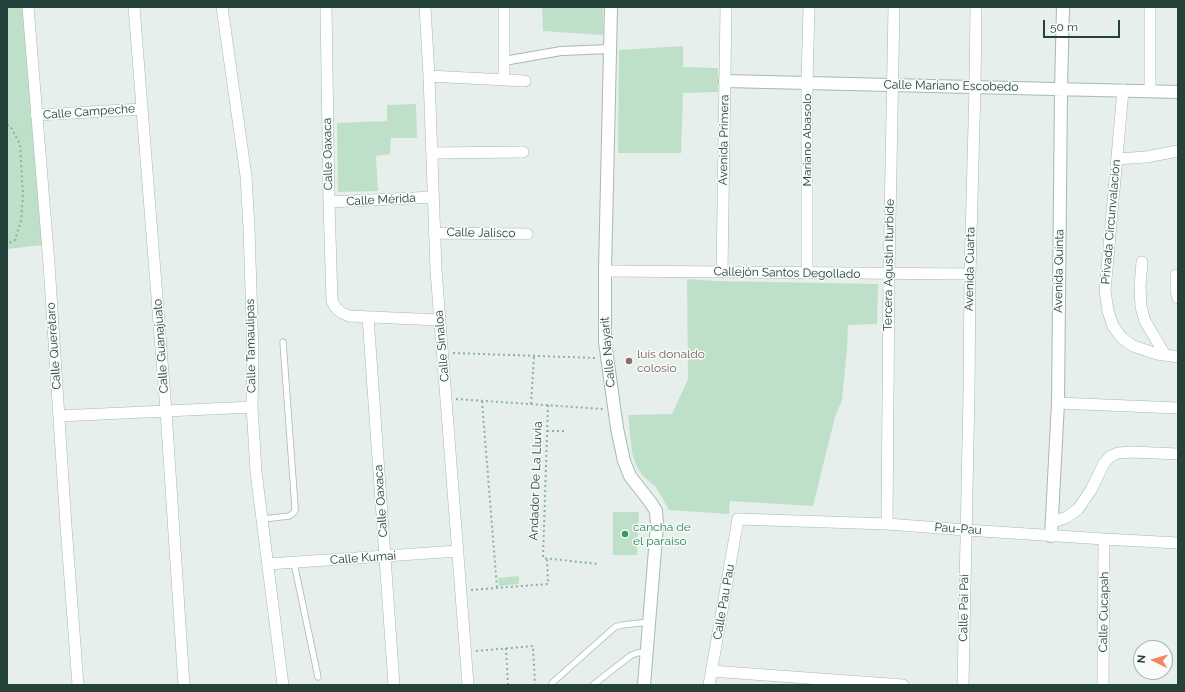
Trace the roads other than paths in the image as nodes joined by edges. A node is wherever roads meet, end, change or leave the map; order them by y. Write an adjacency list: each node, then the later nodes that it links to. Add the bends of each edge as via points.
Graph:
1 (28, 7): 28 (street, Calle Querétaro)
2 (134, 7): 27 (street, Calle Guanajuato)
3 (222, 7): 51 (street, Calle Tamaulipas, via 247,183 253,354)
4 (326, 7): 34 (street, Calle Oaxaca)
5 (425, 7): 16 (street, Calle Sinaloa)
6 (504, 7): 15 (street)
7 (611, 7): 14 (street, Calle Nayarit)
8 (726, 7): 19 (street, Avenida Primera)
9 (810, 7): 20 (street, Mariano Abasolo)
10 (894, 7): 21 (street, Tercera Agustin Iturbide)
11 (976, 7): 22 (street, Avenida Cuarta)
12 (1063, 7): 23 (street, Avenida Quinta)
13 (1150, 7): 25 (street)
14 (610, 49): 15 (street, via 561,52); 38 (street, Calle Nayarit)
15 (504, 60): 17 (street)
16 (429, 76): 17 (street); 31 (street, Calle Sinaloa)
17 (504, 79): 18 (street)
18 (525, 81)
19 (725, 81): 20 (street, Calle Mariano Escobedo); 39 (street, Avenida Primera)
20 (807, 83): 21 (street, Calle Mariano Escobedo); 40 (street, Mariano Abasolo)
21 (893, 85): 22 (street, Calle Mariano Escobedo); 41 (street, Tercera Agustin Iturbide)
22 (975, 87): 23 (street, Calle Mariano Escobedo); 42 (street, Avenida Cuarta)
23 (1061, 89): 24 (street, Calle Mariano Escobedo); 50 (street, Avenida Quinta)
24 (1123, 90): 25 (street, Calle Mariano Escobedo); 32 (street, Privada Circunvalación)
25 (1150, 91): 26 (street, Calle Mariano Escobedo)
26 (1178, 92)
27 (142, 109): 28 (street, Calle Campeche); 53 (street, Calle Guanajuato)
28 (36, 115): 54 (street, Calle Querétaro)
29 (1178, 151): 32 (street)
30 (523, 152): 31 (street)
31 (432, 153): 33 (street, Calle Sinaloa)
32 (1117, 159): 48 (street, Privada Circunvalación, via 1105,291 1108,311 1113,326 1122,338 1133,346)
33 (433, 198): 34 (street, Calle Mérida); 35 (street, Calle Sinaloa)
34 (329, 202): 45 (street, Calle Oaxaca, via 332,301 342,313)
35 (434, 232): 36 (street, Calle Jalisco); 46 (street, Calle Sinaloa)
36 (528, 234)
37 (1142, 262): 48 (street, via 1141,307 1145,321)
38 (605, 271): 39 (street, Callejón Santos Degollado); 68 (street, Calle Nayarit, via 605,342 624,461 630,476 656,511)
39 (722, 272): 40 (street, Callejón Santos Degollado)
40 (807, 273): 41 (street, Callejón Santos Degollado)
41 (889, 274): 42 (street, Callejón Santos Degollado); 59 (street, Tercera Agustin Iturbide)
42 (970, 274): 60 (street, Avenida Cuarta)
43 (1176, 275): 44 (street)
44 (1178, 298)
45 (368, 317): 46 (street); 65 (street, Calle Oaxaca)
46 (439, 320): 64 (street, Calle Sinaloa)
47 (283, 342): 56 (lane, via 295,511 288,516)
48 (1165, 355): 49 (street, Privada Circunvalación)
49 (1178, 357)
50 (1058, 403): 52 (street); 58 (street, Avenida Quinta)
51 (252, 407): 53 (street); 56 (street, Calle Tamaulipas, via 256,472)
52 (1178, 408)
53 (166, 411): 54 (street); 73 (street, Calle Guanajuato)
54 (59, 416): 72 (street, Calle Querétaro)
55 (1178, 454): 58 (street, via 1132,452 1111,456 1104,463 1078,509 1067,517)
56 (263, 519): 66 (street, Calle Tamaulipas)
57 (738, 519): 59 (street, Pau-Pau); 70 (street, Calle Pau Pau)
58 (1053, 522): 61 (street, Avenida Quinta)
59 (887, 524): 60 (street, Pau-Pau)
60 (966, 530): 61 (street, Pau-Pau); 82 (street, Calle Pai Pai)
61 (1051, 536): 62 (street, Pau-Pau)
62 (1104, 539): 63 (street, Pau-Pau); 83 (street, Calle Cucapah)
63 (1178, 542)
64 (458, 551): 65 (street, Calle Kumai); 76 (street, Calle Sinaloa)
65 (385, 556): 67 (street, Calle Kumai); 75 (street, Calle Oaxaca)
66 (268, 564): 67 (street, Calle Kumai); 74 (street, Calle Tamaulipas)
67 (294, 564): 71 (lane)
68 (649, 622): 69 (street, Calle Nayarit); 77 (lane, via 615,627)
69 (647, 652): 78 (lane, via 630,656); 79 (street, Calle Nayarit)
70 (711, 671): 80 (street, Calle Pau Pau); 81 (street)
71 (318, 677)
72 (78, 685)
73 (184, 685)
74 (283, 685)
75 (394, 685)
76 (468, 685)
77 (552, 685)
78 (593, 685)
79 (644, 685)
80 (709, 685)
81 (903, 685)
82 (963, 685)
83 (1103, 685)

